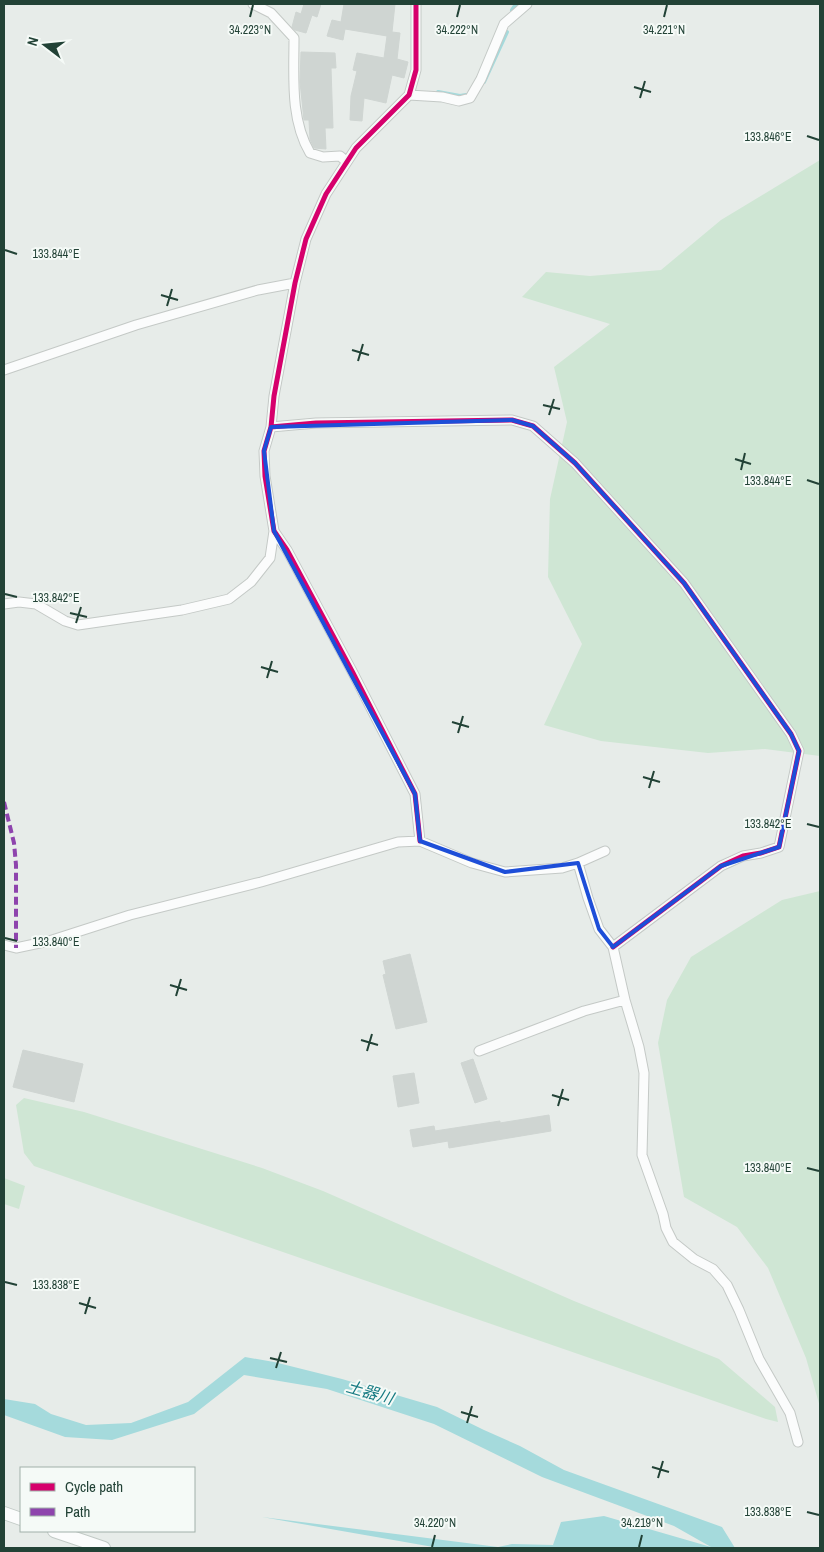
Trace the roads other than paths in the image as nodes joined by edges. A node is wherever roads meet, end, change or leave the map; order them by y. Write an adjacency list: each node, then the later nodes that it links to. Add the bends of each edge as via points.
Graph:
1 (253, 4): 5 (street, via 271,13 294,38 292,82 302,140 310,153 340,156)
2 (416, 4): 4 (street, via 416,70)
3 (527, 4): 4 (street, via 504,24 470,98 459,101)
4 (410, 90): 5 (street)
5 (347, 162): 6 (street, via 326,194 306,239)
6 (295, 283): 7 (street, via 258,290 136,326); 8 (street)
7 (4, 370)
8 (270, 427): 9 (street, via 264,460); 15 (street, via 316,422 512,420 533,426 575,463 684,583 791,734 799,751 779,847 743,856 721,866)
9 (274, 531): 10 (street, via 270,558 251,582 229,599 182,610 78,625 36,604); 11 (street, via 292,558 415,794)
10 (4, 604)
11 (420, 841): 13 (street, via 472,863 505,872 562,868); 14 (street, via 390,844 261,882 130,915 49,941 16,948)
12 (605, 851): 13 (street)
13 (578, 863): 15 (street, via 599,929)
14 (4, 945)
15 (614, 947): 16 (street)
16 (625, 1000): 17 (street, via 584,1011); 18 (street, via 644,1073 642,1155 666,1228 673,1242 713,1269 727,1285 759,1359 790,1413)
17 (480, 1051)
18 (798, 1442)
19 (4, 1513): 20 (street)
20 (20, 1519)
21 (57, 1532): 22 (street)
22 (104, 1548)

